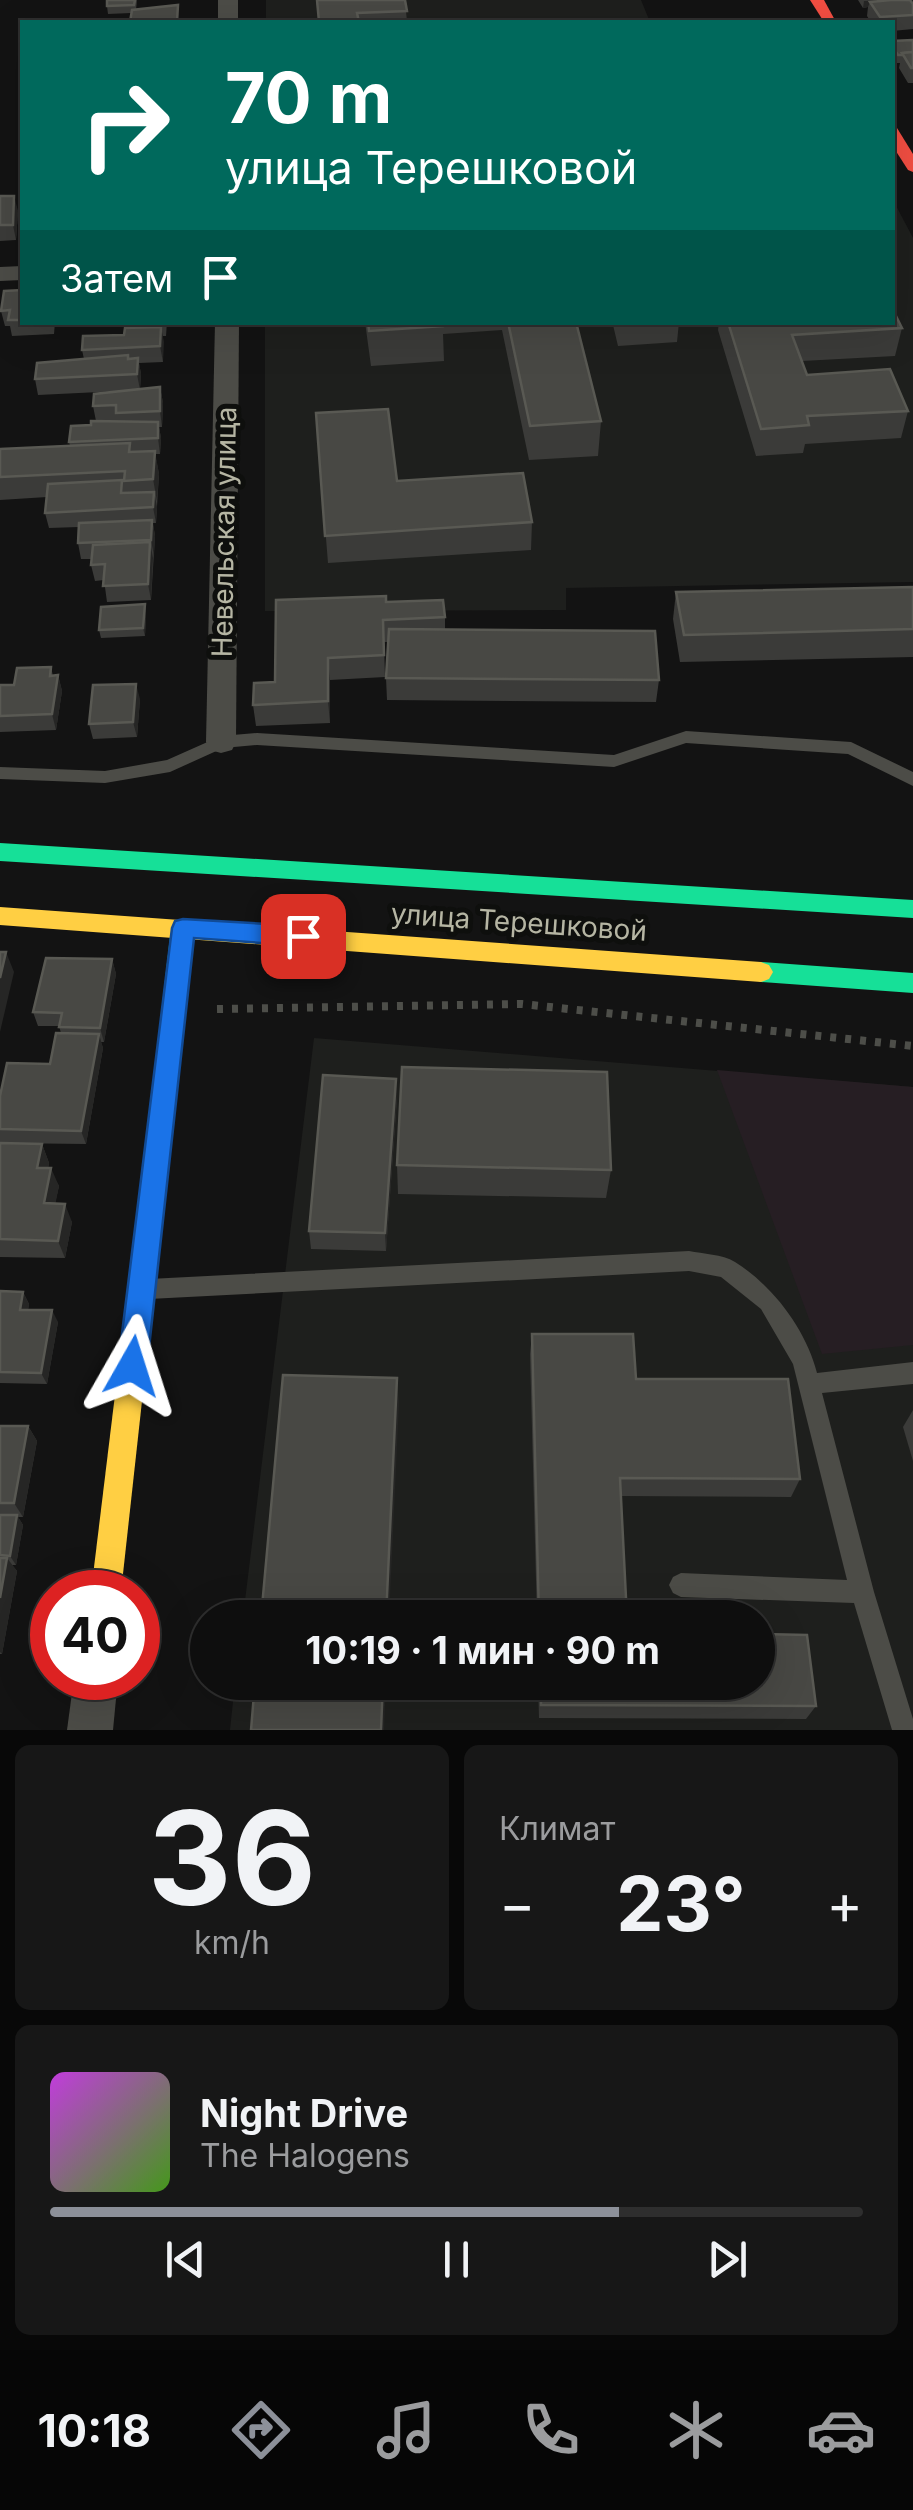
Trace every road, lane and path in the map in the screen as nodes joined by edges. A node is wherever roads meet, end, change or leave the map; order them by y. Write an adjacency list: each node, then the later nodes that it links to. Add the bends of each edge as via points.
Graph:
1 (895, 136): 2 (main road)
2 (913, 167)
3 (228, 325): 4 (street, Невельская улица)
4 (222, 742): 5 (lane, via 170,766 105,777); 6 (lane, via 614,760 686,737 851,748)
5 (0, 773)
6 (913, 780)
7 (0, 852): 8 (main road, улица Терешковой)
8 (913, 909)
9 (0, 916): 10 (main road, улица Терешковой)
10 (183, 928): 11 (main road, улица Терешковой); 14 (main road)
11 (462, 946): 12 (lane); 13 (main road, улица Терешковой)
12 (461, 973)
13 (913, 982)
14 (174, 1010): 15 (path, via 522,1004); 16 (main road)
15 (913, 1046)
16 (141, 1290): 18 (lane, via 690,1261 726,1268 768,1302 803,1360); 19 (main road)
17 (913, 1373): 18 (lane)
18 (808, 1384): 21 (lane)
19 (109, 1570)
20 (680, 1584): 21 (lane)
21 (862, 1592): 24 (lane)
22 (93, 1700): 23 (street)
23 (90, 1730)
24 (904, 1730)

